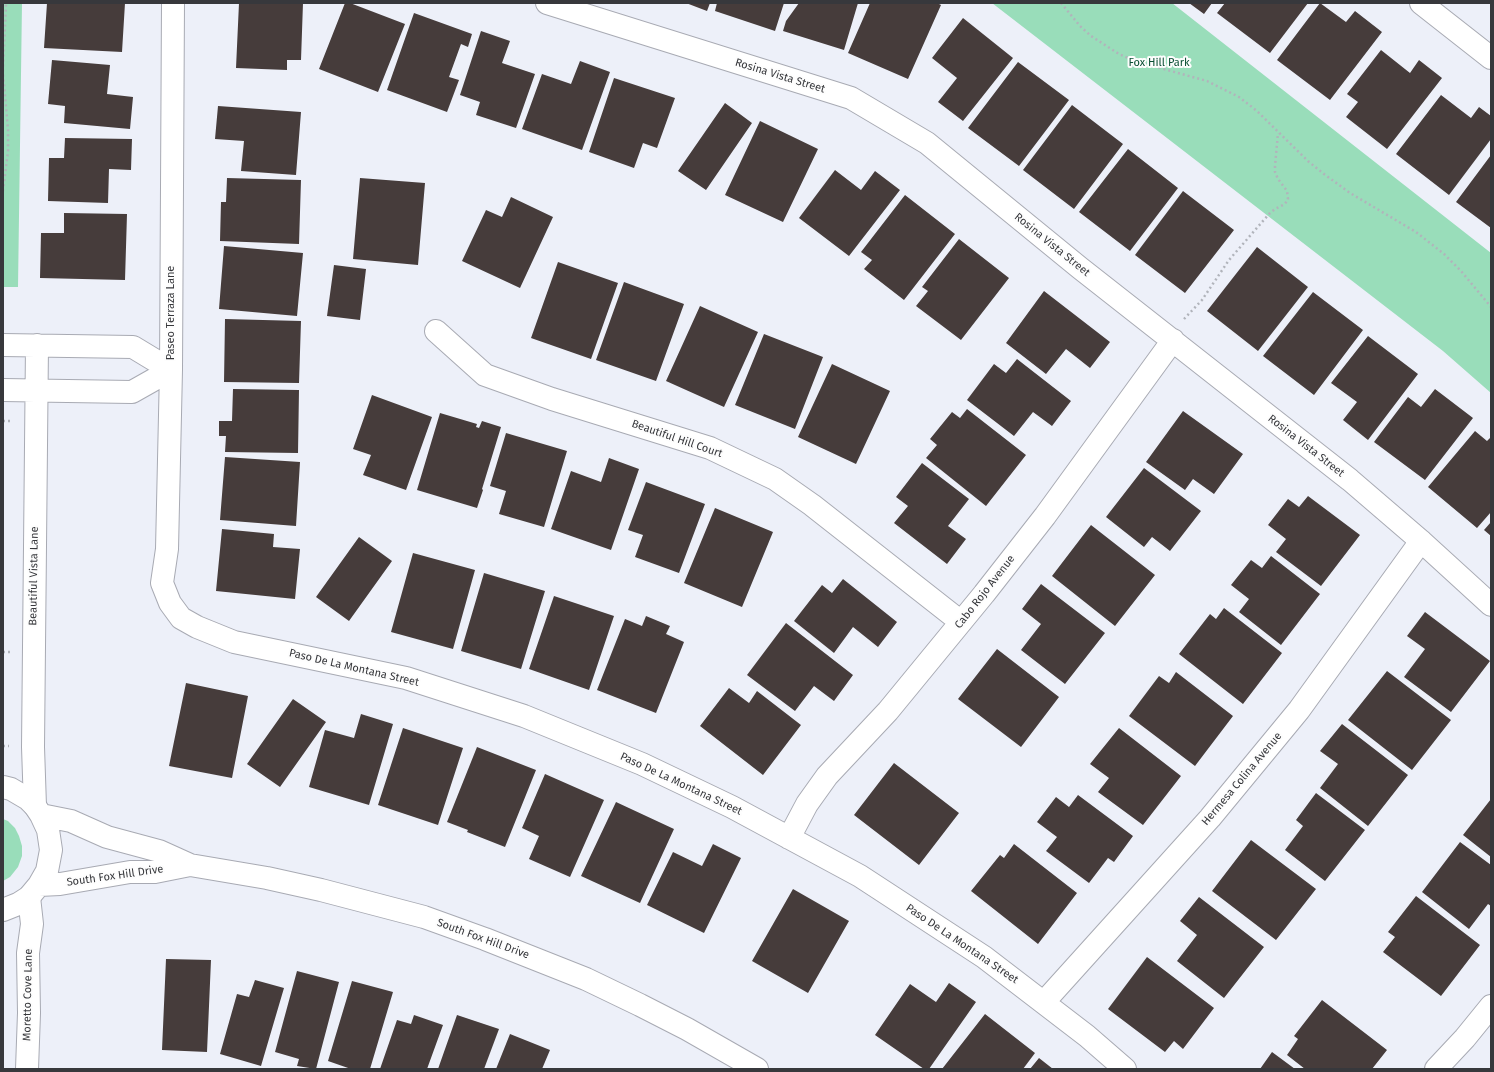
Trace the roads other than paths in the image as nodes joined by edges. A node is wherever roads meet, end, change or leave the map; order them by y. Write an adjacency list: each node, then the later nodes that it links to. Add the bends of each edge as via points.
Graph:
1 (173, 3): 9 (street, Paseo Terraza Lane)
2 (547, 3): 6 (street, Rosina Vista Street, via 851,98 927,143)
3 (1421, 3): 4 (street)
4 (1491, 58)
5 (436, 331): 15 (street, Beautiful Hill Court, via 485,375 552,399 710,448 775,479)
6 (1172, 340): 12 (street, Rosina Vista Street, via 1350,480); 15 (street, Cabo Rojo Avenue, via 1044,516)
7 (3, 345): 8 (street)
8 (37, 345): 9 (street, via 133,347); 11 (street, Beautiful Vista Lane)
9 (170, 370): 11 (street, via 132,392); 14 (street, Paseo Terraza Lane, via 167,549 162,583 170,603)
10 (3, 390): 11 (street)
11 (36, 391): 17 (street, Beautiful Vista Lane, via 32,747)
12 (1421, 541): 13 (street, Rosina Vista Street); 22 (street, Hermesa Colina Avenue, via 1298,710 1210,818)
13 (1491, 605)
14 (182, 618): 18 (street, Paso De La Montana Street, via 234,642 406,678 524,716 642,764 732,807)
15 (961, 622): 18 (street, Cabo Rojo Avenue, via 888,711 827,776 807,804)
16 (3, 787): 17 (street, via 28,799)
17 (38, 811): 19 (street, South Fox Hill Drive, via 71,821 107,837 159,850); 20 (street, via 48,830 51,850 47,871)
18 (789, 838): 22 (street, Paso De La Montana Street, via 860,876 984,957)
19 (190, 865): 20 (street, South Fox Hill Drive, via 156,872 130,872); 25 (street, South Fox Hill Drive, via 321,890 424,918 485,939 586,979 694,1032)
20 (34, 891): 21 (street, via 18,904); 24 (street, Moretto Cove Lane, via 29,938)
21 (3, 910)
22 (1044, 1002): 26 (street, Paso De La Montana Street)
23 (1491, 1006): 27 (street)
24 (27, 1069)
25 (757, 1069)
26 (1125, 1069)
27 (1436, 1069)

